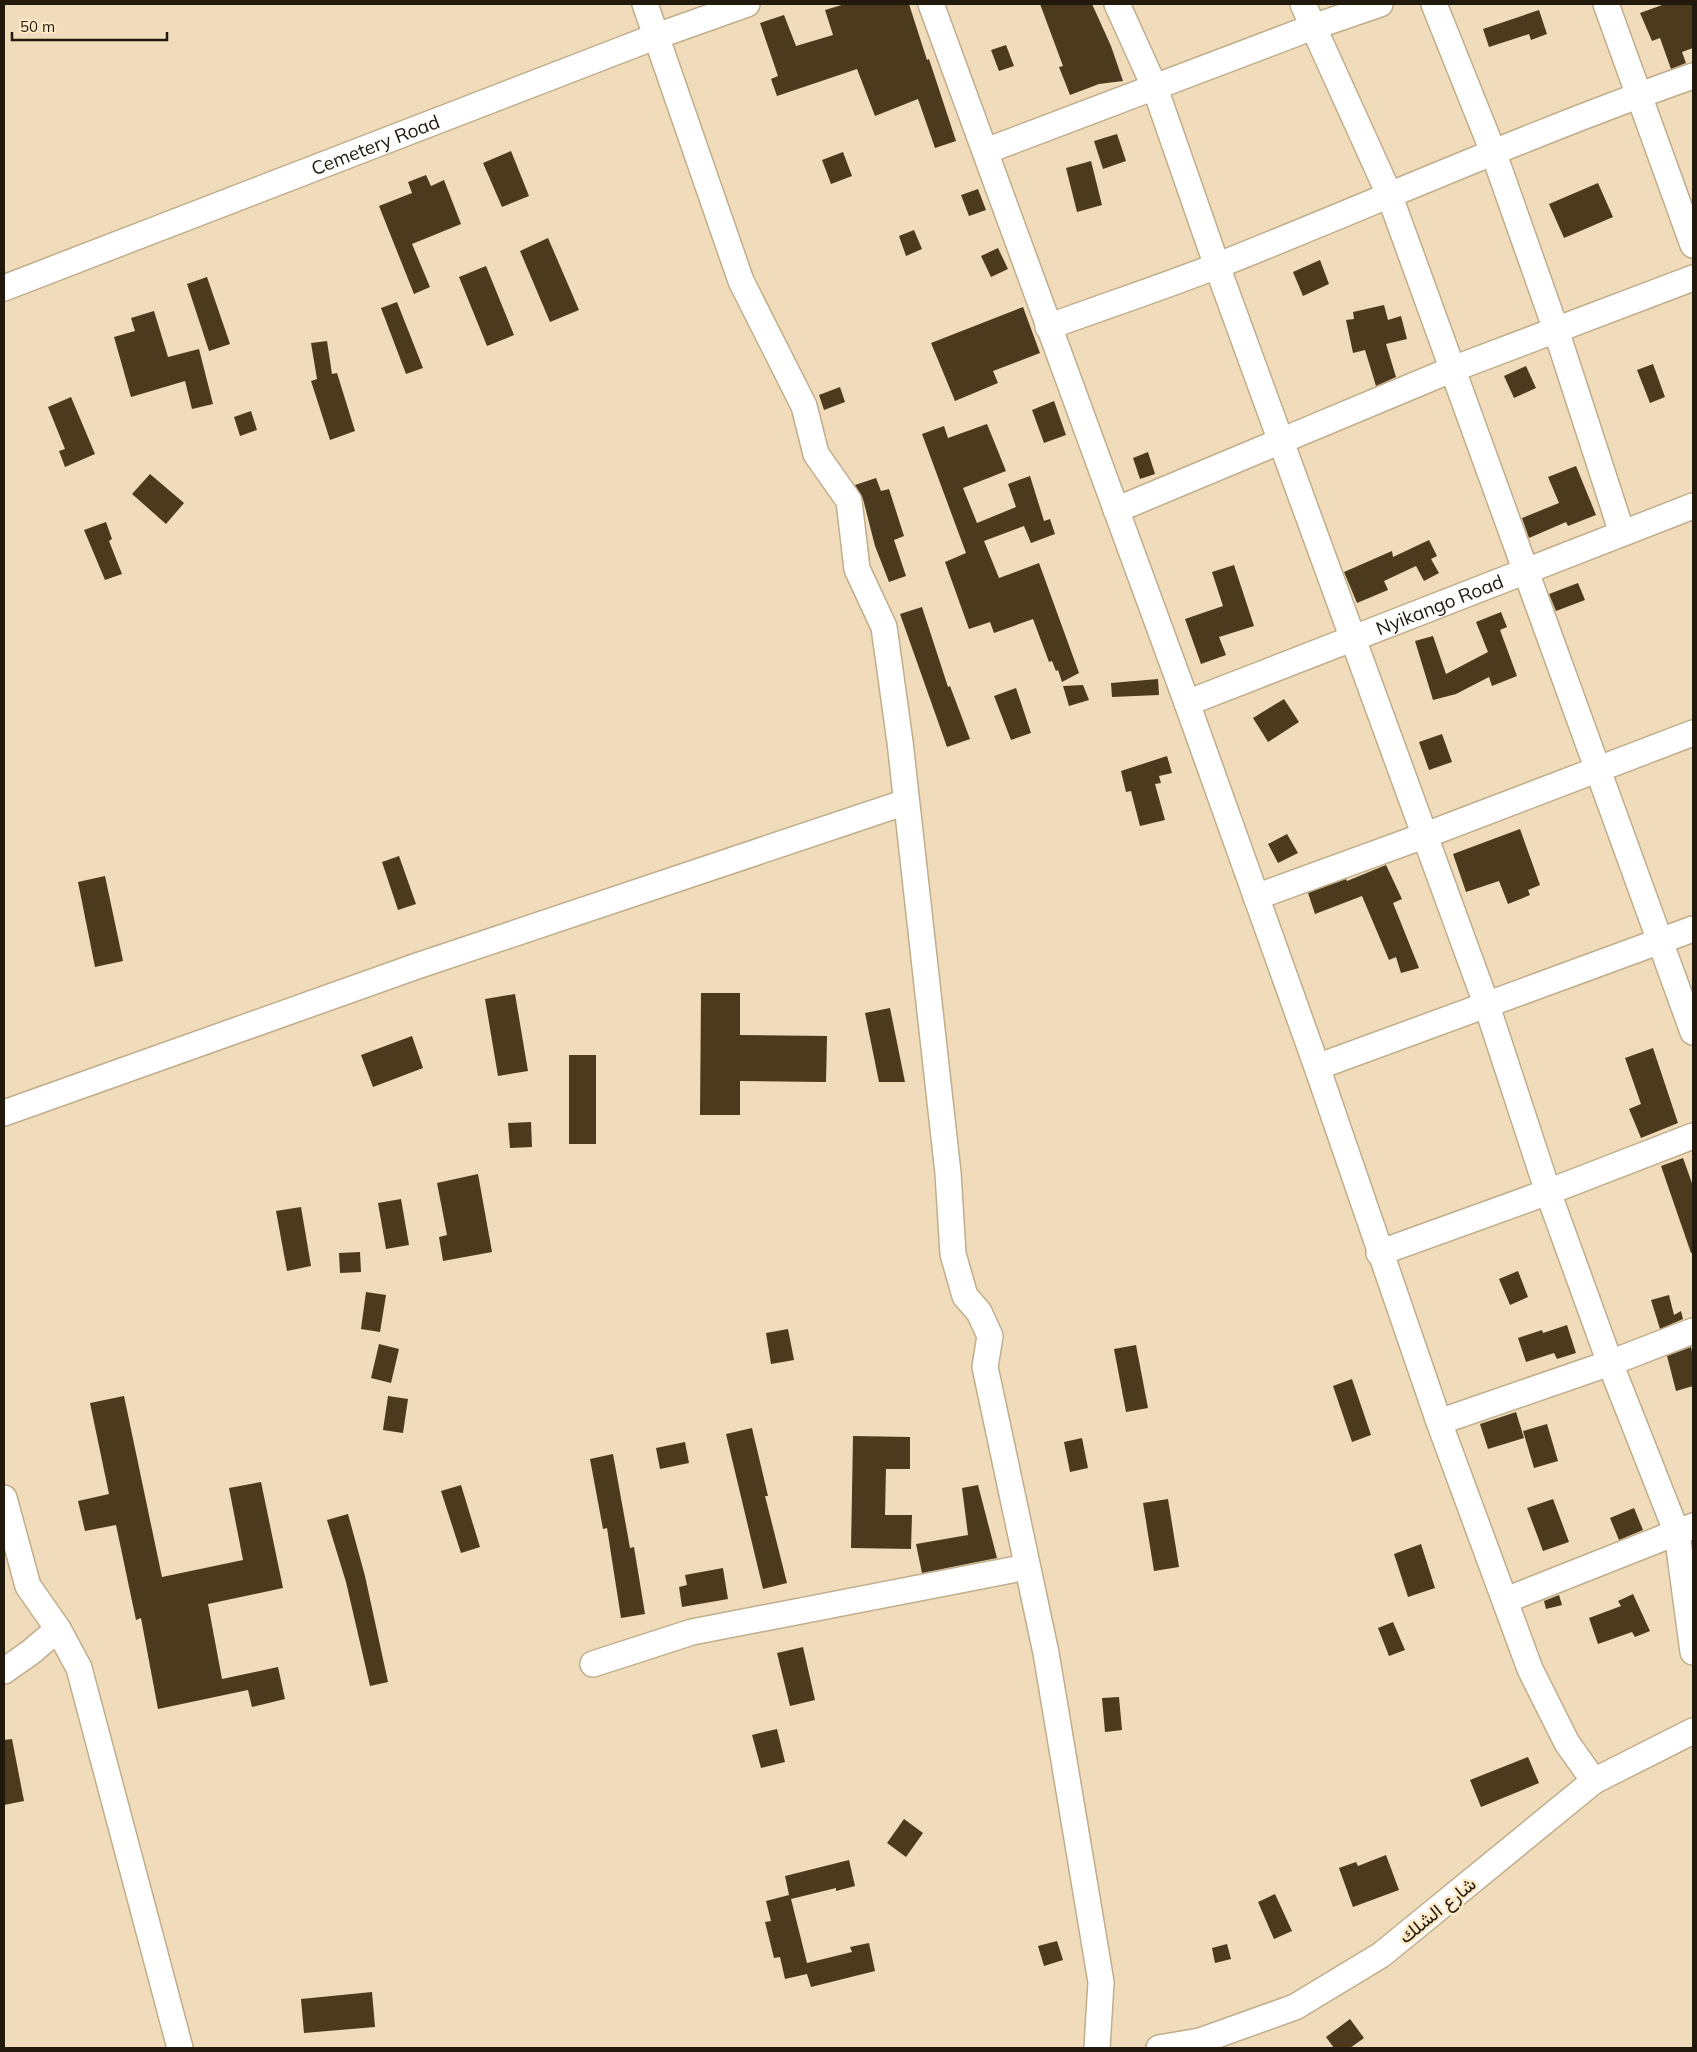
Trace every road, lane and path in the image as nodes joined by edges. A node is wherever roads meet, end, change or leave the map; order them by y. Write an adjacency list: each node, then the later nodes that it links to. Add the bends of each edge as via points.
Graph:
1 (645, 4): 10 (street)
2 (747, 4): 10 (street, Cemetery Road)
3 (931, 4): 14 (street)
4 (1117, 4): 12 (street)
5 (1303, 4): 9 (street)
6 (1380, 4): 9 (street)
7 (1434, 4): 15 (street)
8 (1606, 4): 13 (street)
9 (1313, 27): 12 (street); 16 (street)
10 (657, 36): 20 (street, Cemetery Road); 33 (street, via 741,281 804,406 816,454 849,501 857,568 884,627)
11 (1693, 76): 13 (street)
12 (1155, 88): 14 (street); 18 (street)
13 (1639, 95): 15 (street); 17 (street)
14 (986, 151): 21 (street)
15 (1494, 154): 16 (street); 22 (street)
16 (1388, 194): 18 (street); 23 (street)
17 (1693, 245)
18 (1217, 266): 21 (street); 24 (street)
19 (1693, 278): 22 (street)
20 (4, 288)
21 (1048, 327): 26 (street)
22 (1556, 330): 23 (street); 27 (street)
23 (1453, 369): 24 (street); 28 (street)
24 (1281, 441): 26 (street); 29 (street)
25 (1693, 506): 27 (street, Nyikango Road)
26 (1116, 510): 30 (street)
27 (1622, 533): 28 (street, Nyikango Road)
28 (1527, 572): 29 (street, Nyikango Road); 32 (street)
29 (1355, 639): 30 (street, Nyikango Road); 34 (street)
30 (1187, 703): 35 (street)
31 (1693, 733): 32 (street)
32 (1598, 769): 34 (street); 37 (street)
33 (906, 802): 41 (street, via 417,966); 50 (street, via 948,1173 953,1254 965,1296 979,1312 990,1336 985,1367)
34 (1426, 835): 35 (street); 38 (street)
35 (1256, 897): 40 (street)
36 (1693, 929): 37 (street)
37 (1660, 941): 38 (street); 39 (street)
38 (1487, 1006): 40 (street); 43 (street)
39 (1693, 1032)
40 (1317, 1068): 44 (street)
41 (4, 1113)
42 (1693, 1136): 43 (street)
43 (1548, 1192): 44 (street); 46 (street)
44 (1379, 1252): 47 (street)
45 (1693, 1331): 46 (street)
46 (1610, 1364): 47 (street); 49 (street)
47 (1439, 1422): 51 (street)
48 (4, 1498): 52 (street, via 28,1586)
49 (1685, 1530): 51 (street); 53 (street)
50 (1027, 1567): 54 (street, via 692,1632); 59 (street, via 1046,1653 1101,1982)
51 (1506, 1600): 57 (street, via 1530,1669 1568,1743)
52 (58, 1629): 55 (street); 58 (street, via 79,1668)
53 (1693, 1652)
54 (592, 1664)
55 (4, 1670)
56 (1693, 1731): 57 (street, شارع الشلك)
57 (1594, 1781): 60 (street, شارع الشلك, via 1381,1956 1295,2007 1200,2041)
58 (180, 2048)
59 (1097, 2048)
60 (1159, 2048)

